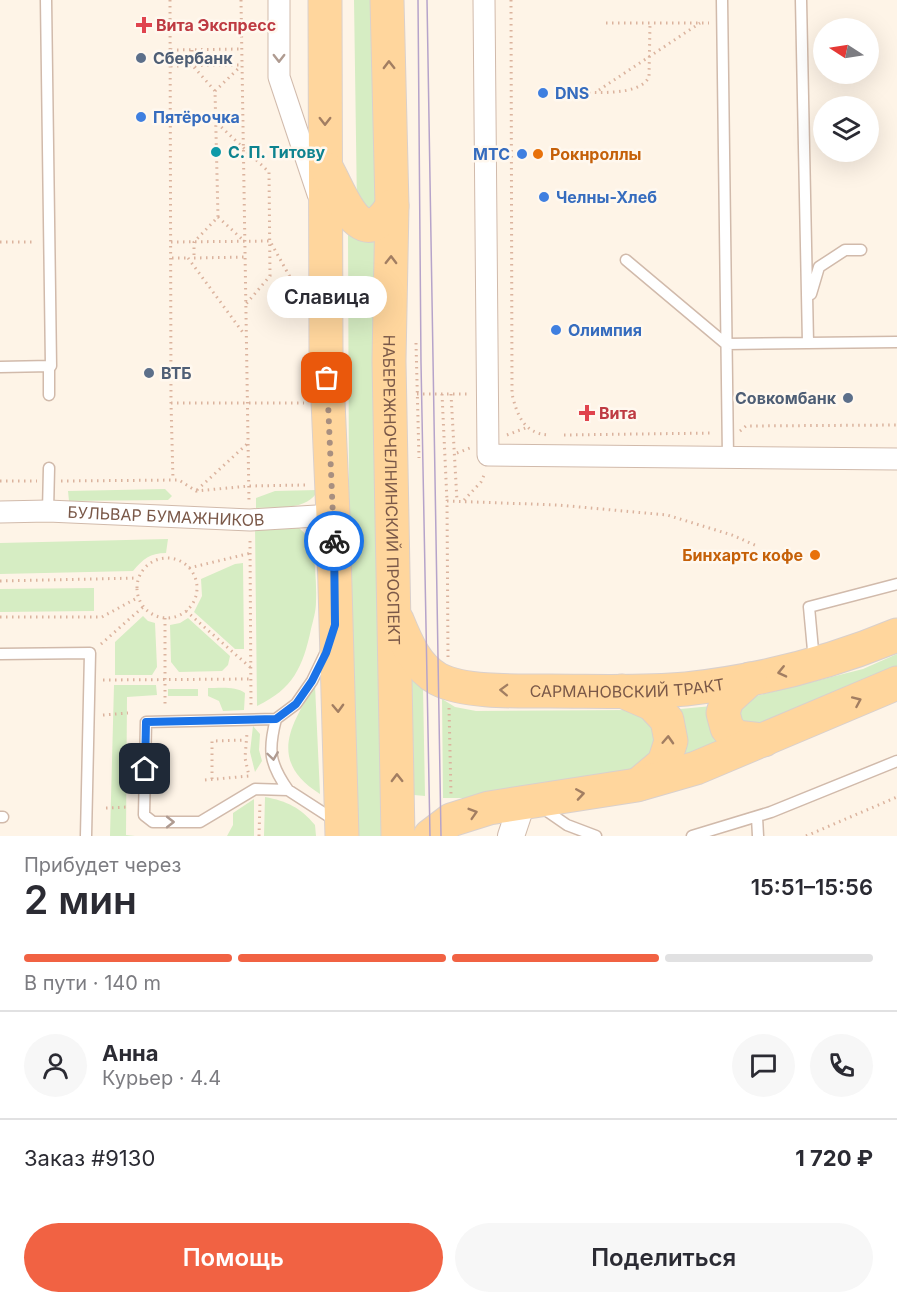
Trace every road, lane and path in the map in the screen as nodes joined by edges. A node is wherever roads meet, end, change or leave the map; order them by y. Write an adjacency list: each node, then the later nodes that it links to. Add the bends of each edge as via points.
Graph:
1 (46, 0): 33 (lane)
2 (170, 0): 16 (path)
3 (241, 0): 15 (path)
4 (279, 0): 29 (street, one-way to 29, via 279,77)
5 (325, 0): 27 (main road, one-way to 27)
6 (387, 0): 28 (main road, НАБЕРЕЖНОЧЕЛНИНСКИЙ ПРОСПЕКТ, one-way to 6)
7 (483, 0): 56 (street)
8 (511, 0): 57 (path)
9 (722, 0): 14 (lane)
10 (801, 0): 45 (lane)
11 (606, 23): 12 (path)
12 (650, 23): 13 (path); 18 (path)
13 (700, 23): 14 (path); 18 (path)
14 (723, 23): 50 (lane)
15 (242, 49): 17 (path); 19 (path)
16 (171, 50): 17 (path); 20 (path)
17 (192, 50): 21 (path)
18 (649, 58): 24 (path); 24 (path, via 649,77 640,87)
19 (242, 65): 21 (path); 22 (path); 26 (path)
20 (171, 66): 21 (path); 36 (path)
21 (192, 66): 22 (path)
22 (215, 91): 25 (path)
23 (572, 92): 24 (path)
24 (597, 92)
25 (216, 122): 26 (path); 30 (path)
26 (243, 145): 31 (path); 35 (path, via 269,172)
27 (325, 165): 28 (main road, via 355,221 375,224 384,219); 29 (main road)
28 (392, 206): 93 (main road, НАБЕРЕЖНОЧЕЛНИНСКИЙ ПРОСПЕКТ, one-way to 28, via 389,361)
29 (325, 216): 83 (main road)
30 (218, 217): 31 (path); 34 (path)
31 (244, 241): 34 (path); 35 (path); 38 (path)
32 (0, 242): 33 (path)
33 (49, 242): 51 (lane)
34 (194, 242): 36 (path); 41 (path)
35 (270, 242): 43 (path); 44 (path, via 270,276)
36 (171, 243): 39 (path)
37 (861, 250): 45 (lane, via 845,250 819,267)
38 (245, 257): 41 (path); 44 (path)
39 (172, 258): 40 (path); 59 (path)
40 (188, 258): 41 (path); 46 (path)
41 (194, 258)
42 (626, 260): 50 (lane)
43 (303, 299)
44 (245, 305): 46 (path)
45 (807, 306): 49 (lane)
46 (246, 336): 61 (path)
47 (416, 342): 53 (path)
48 (897, 342): 49 (lane)
49 (808, 343): 50 (lane)
50 (726, 344): 63 (lane)
51 (49, 366): 52 (lane); 58 (lane)
52 (0, 367)
53 (417, 394): 54 (path); 67 (path)
54 (442, 394): 55 (path); 78 (path)
55 (452, 394): 56 (path); 79 (path)
56 (488, 394): 57 (path); 65 (street)
57 (513, 394): 63 (path, via 517,414 540,434)
58 (49, 395)
59 (171, 403): 61 (path); 70 (path)
60 (309, 403): 61 (path)
61 (247, 404): 64 (path)
62 (897, 425): 63 (path, via 746,426 738,433)
63 (728, 433): 66 (lane)
64 (248, 443): 75 (path); 76 (path)
65 (488, 455): 66 (street); 77 (path, via 481,482)
66 (728, 457): 68 (street)
67 (419, 458)
68 (897, 459)
69 (49, 468): 81 (lane)
70 (173, 480): 73 (path); 76 (path)
71 (0, 481): 72 (path)
72 (36, 481)
73 (59, 481)
74 (290, 485): 75 (path)
75 (249, 486): 76 (path); 80 (path)
76 (196, 491)
77 (464, 500): 79 (path); 85 (path, via 668,514)
78 (447, 501): 79 (path); 101 (path)
79 (457, 501)
80 (249, 508)
81 (48, 511): 82 (street, БУЛЬВАР БУМАЖНИКОВ); 83 (street, БУЛЬВАР БУМАЖНИКОВ, via 250,520)
82 (0, 512)
83 (333, 516): 97 (main road)
84 (250, 541): 86 (path)
85 (757, 546)
86 (251, 553): 87 (path); 103 (path)
87 (189, 568): 88 (path, via 178,560 159,558 150,562); 94 (path, via 197,591)
88 (138, 578): 89 (path); 91 (path)
89 (0, 581)
90 (897, 584): 102 (lane, via 809,607)
91 (138, 598): 92 (path); 95 (path, via 102,617)
92 (143, 607): 96 (path); 99 (path)
93 (393, 608): 109 (main road, САРМАНОВСКИЙ ТРАКТ, one-way to 93, via 483,690 449,683 427,671 417,660 405,642); 132 (main road, НАБЕРЕЖНОЧЕЛНИНСКИЙ ПРОСПЕКТ, one-way to 93)
94 (186, 611): 96 (path); 103 (path)
95 (0, 617)
96 (165, 618): 104 (path)
97 (335, 625): 114 (lane, via 312,681 296,704); 129 (main road, one-way to 129)
98 (897, 635): 102 (main road, САРМАНОВСКИЙ ТРАКТ)
99 (90, 653): 100 (lane); 107 (lane)
100 (0, 654)
101 (448, 663)
102 (814, 664): 106 (main road, САРМАНОВСКИЙ ТРАКТ, one-way to 106)
103 (251, 668): 105 (path)
104 (165, 679): 105 (path); 107 (path); 115 (path)
105 (251, 679): 111 (path)
106 (750, 679): 109 (main road, САРМАНОВСКИЙ ТРАКТ, via 686,689); 116 (main road, via 727,700 723,713 727,728 736,737)
107 (90, 680): 130 (lane)
108 (897, 683): 116 (main road, one-way to 108)
109 (622, 691): 120 (main road, one-way to 109, via 664,763 671,741 667,720 652,704)
110 (449, 703): 124 (path)
111 (251, 709)
112 (128, 713): 113 (path)
113 (114, 714)
114 (276, 719): 115 (lane); 121 (lane, one-way to 121, via 271,754 276,773)
115 (165, 722): 121 (lane, one-way to 121, via 146,722 144,815 153,822 200,822 255,789)
116 (764, 740): 120 (main road, via 696,768)
117 (897, 761): 128 (lane)
118 (212, 779): 118 (path, via 249,776 246,740 212,741); 119 (path)
119 (205, 780)
120 (637, 785): 125 (main road, one-way to 120)
121 (288, 790): 129 (lane)
122 (897, 797): 138 (path)
123 (260, 798): 131 (path)
124 (451, 798)
125 (528, 802): 133 (main road, one-way to 125, via 451,820 489,808); 134 (street); 135 (lane, via 567,825)
126 (128, 807): 127 (path)
127 (106, 808)
128 (757, 817): 136 (lane); 137 (lane)
129 (341, 830)
130 (86, 836)
131 (259, 836)
132 (398, 836)
133 (430, 836)
134 (511, 836)
135 (596, 836)
136 (692, 836)
137 (758, 836)
138 (806, 836)

